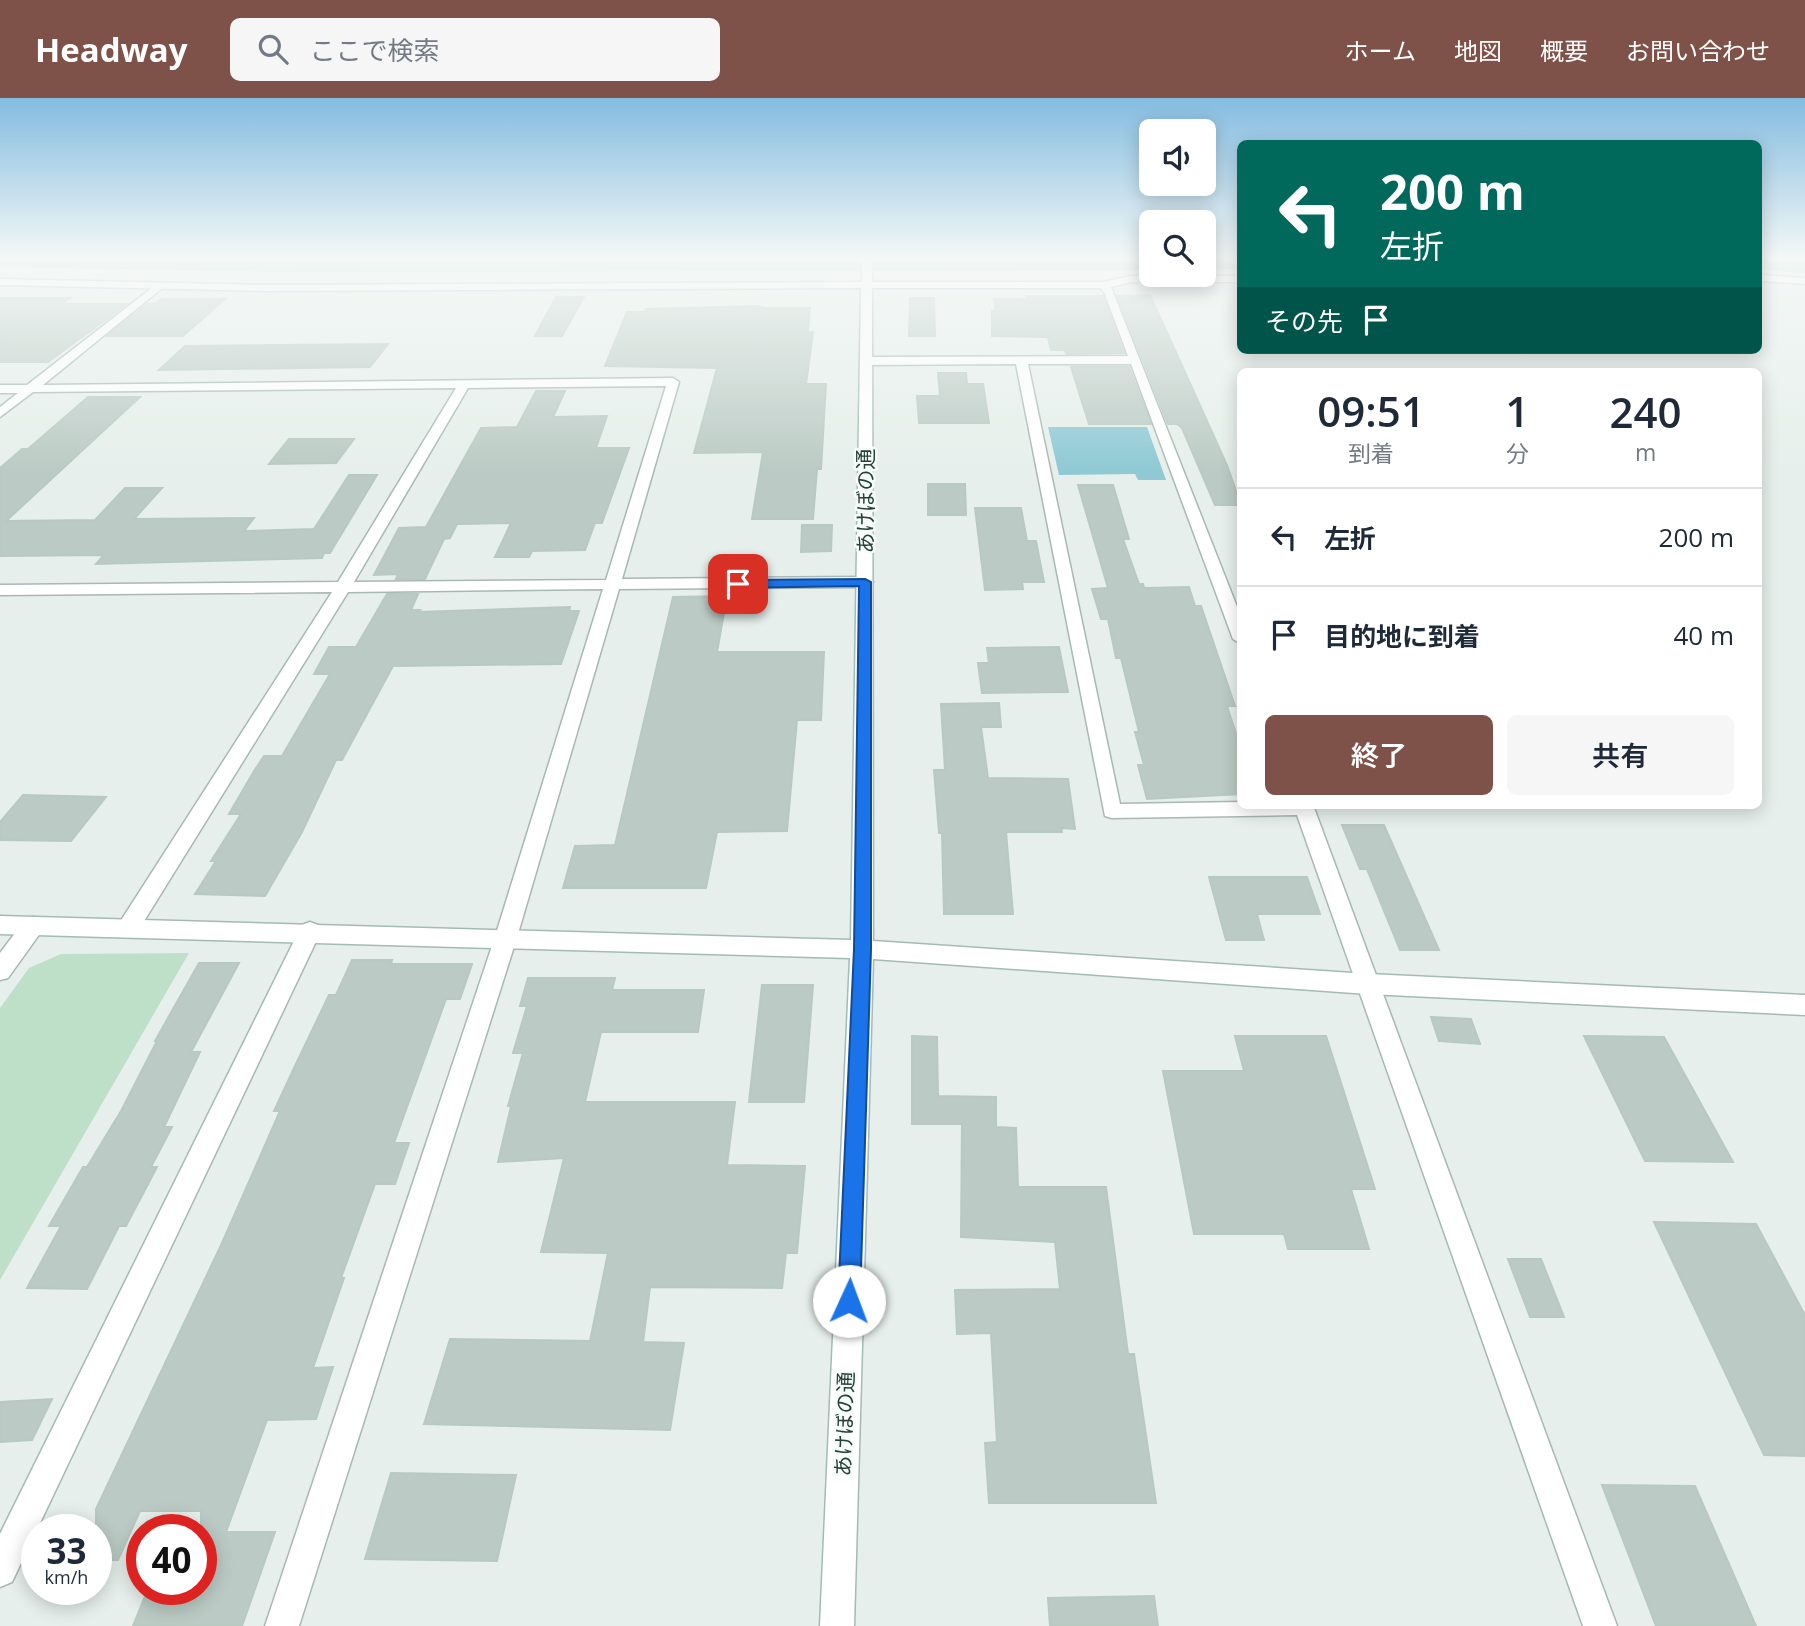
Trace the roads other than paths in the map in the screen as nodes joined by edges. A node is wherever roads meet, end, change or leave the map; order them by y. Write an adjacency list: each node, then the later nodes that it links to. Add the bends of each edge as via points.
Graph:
1 (105, 328): 8 (street)
2 (866, 328): 6 (street, あけぼの通)
3 (1123, 328): 5 (street)
4 (1021, 360): 5 (street); 6 (street); 16 (street, via 1112,811)
5 (1135, 360): 15 (street)
6 (866, 361): 11 (street, あけぼの通)
7 (464, 384): 8 (street); 12 (street, via 673,382); 13 (street)
8 (30, 388): 9 (street); 10 (street)
9 (0, 389)
10 (0, 413)
11 (865, 582): 12 (street); 23 (street, あけぼの通)
12 (610, 586): 13 (street); 22 (street)
13 (342, 588): 14 (street); 20 (street)
14 (0, 590)
15 (1237, 628)
16 (1237, 808)
17 (1305, 809): 25 (street)
18 (0, 925): 19 (street)
19 (33, 926): 20 (street); 24 (street)
20 (128, 928): 21 (street)
21 (310, 931): 22 (street); 27 (street)
22 (506, 937): 23 (street); 28 (street)
23 (862, 949): 25 (street); 29 (street, あけぼの通)
24 (0, 971)
25 (1368, 984): 26 (street); 30 (street)
26 (1805, 1005)
27 (0, 1570)
28 (282, 1626)
29 (837, 1626)
30 (1600, 1626)

